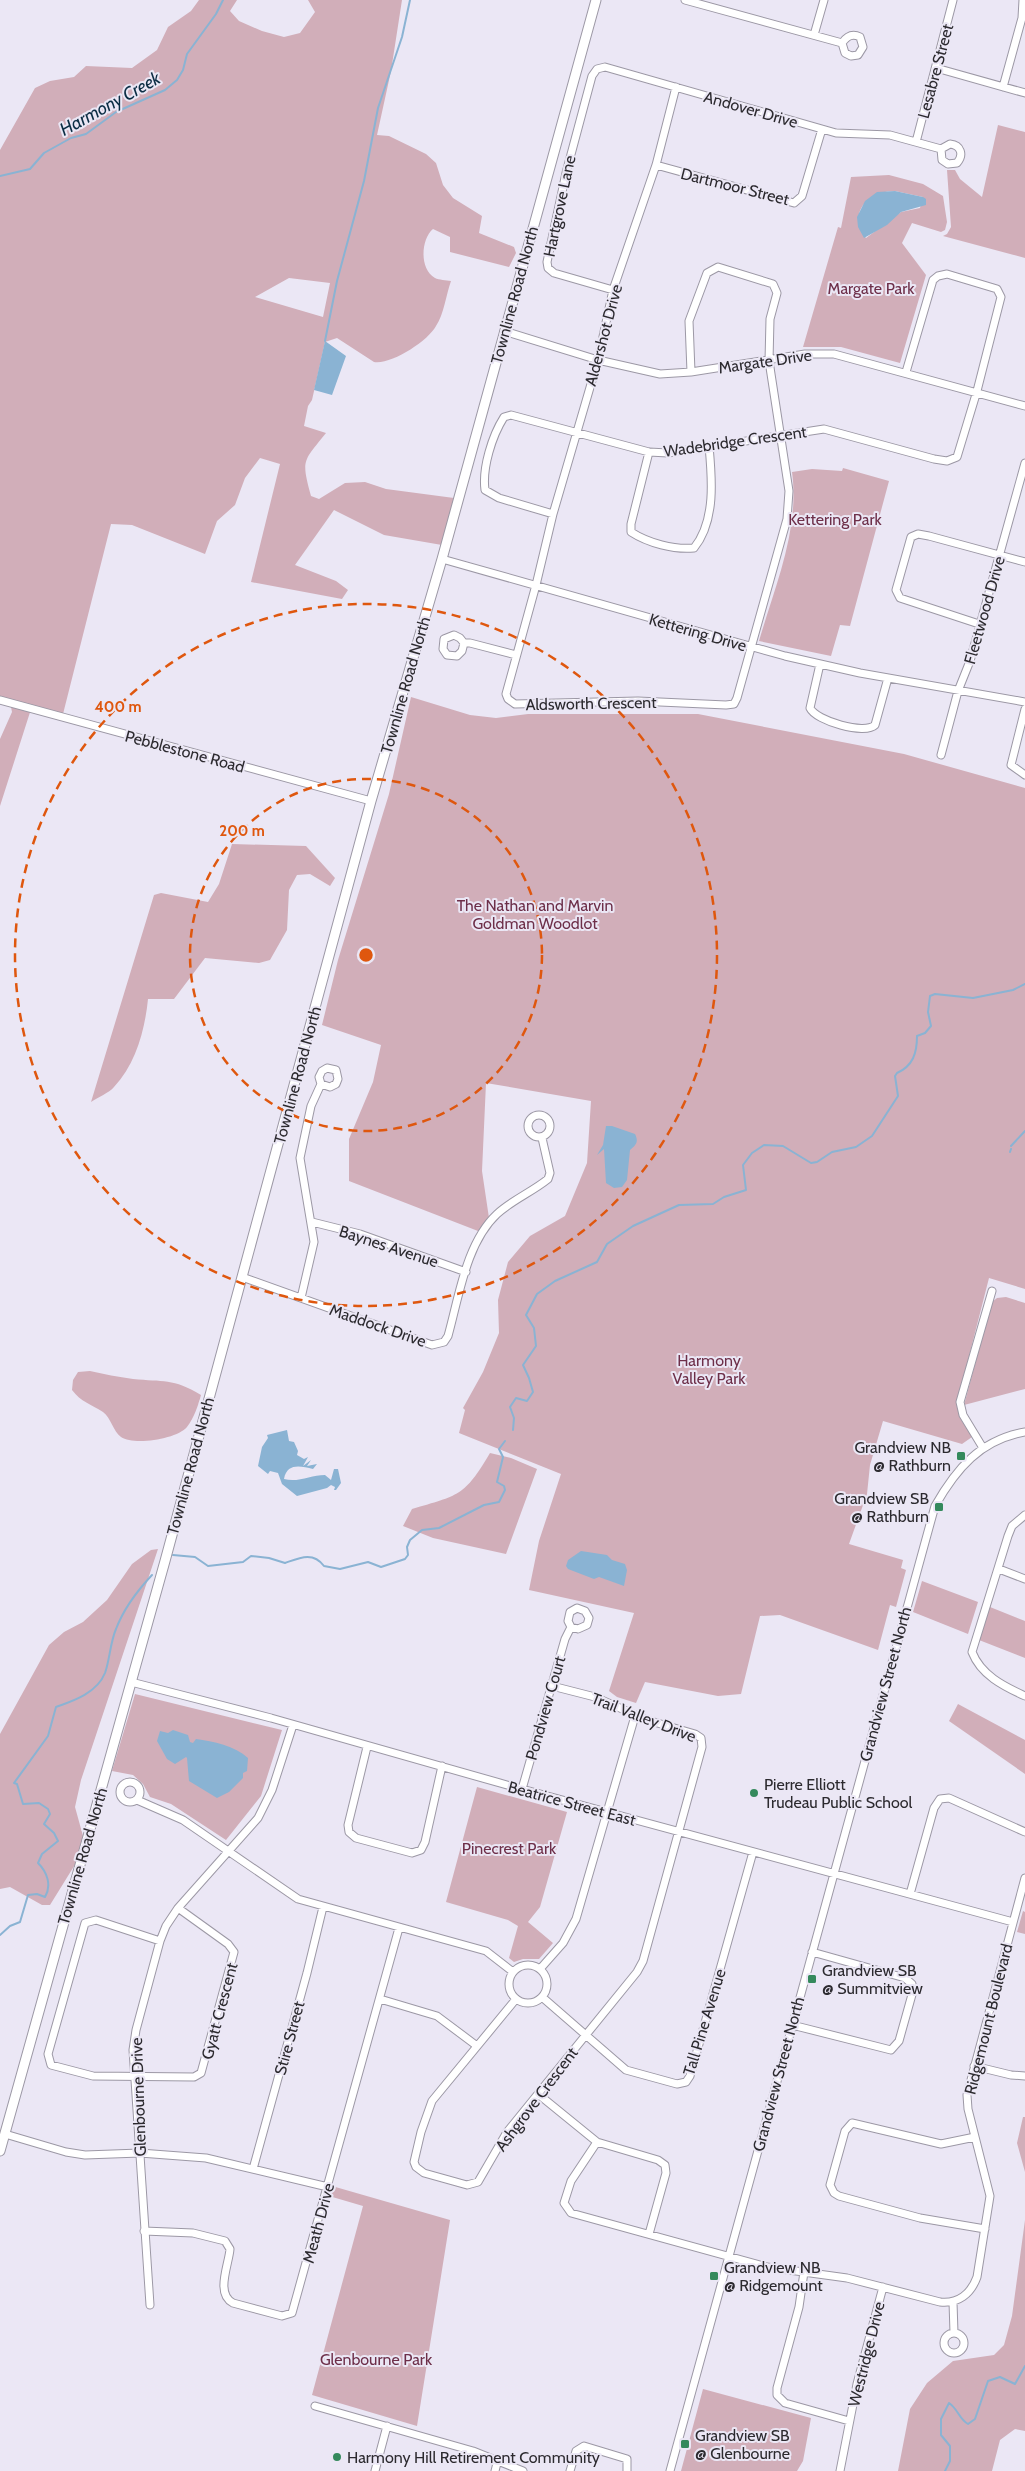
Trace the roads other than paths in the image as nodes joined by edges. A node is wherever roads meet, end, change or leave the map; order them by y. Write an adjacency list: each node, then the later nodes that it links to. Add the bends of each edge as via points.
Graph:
1 (596, 0): 18 (main road, Townline Road North)
2 (685, 0): 6 (street)
3 (824, 0): 6 (street)
4 (953, 0): 8 (street, Lesabre Street)
5 (1024, 0): 11 (street)
6 (814, 35): 7 (street)
7 (842, 43)
8 (936, 68): 11 (street); 14 (street, Lesabre Street)
9 (592, 76): 10 (street, Andover Drive, via 597,69 605,67); 17 (street, Hartgrove Lane, via 566,173 548,268 554,274)
10 (676, 87): 13 (street, Andover Drive); 16 (street, Aldershot Drive)
11 (1003, 87): 12 (street)
12 (1025, 92)
13 (822, 129): 14 (street, Andover Drive, via 848,135 890,135); 16 (street, Dartmoor Street, via 802,196 794,203)
14 (916, 142): 15 (street, Andover Drive)
15 (941, 150)
16 (656, 166): 17 (street, Aldershot Drive)
17 (613, 290): 19 (street, Aldershot Drive)
18 (504, 332): 19 (street, Margate Drive); 32 (main road, Townline Road North)
19 (598, 360): 21 (street, Margate Drive, via 647,372); 25 (street, Aldershot Drive)
20 (769, 361): 21 (street, Margate Drive); 21 (street, via 770,319 778,293 772,284 718,266 707,273 689,321); 22 (street, Margate Drive, via 805,354 834,354); 26 (street)
21 (690, 372)
22 (906, 372): 23 (street, Margate Drive); 23 (street, Wadebridge Crescent, via 933,280 947,274 978,282 997,288 1001,297)
23 (977, 391): 24 (street, Margate Drive); 26 (street, Wadebridge Crescent, via 961,448 957,457 947,461 824,429)
24 (1025, 406)
25 (576, 432): 28 (street, Wadebridge Crescent); 30 (street, Aldershot Drive); 30 (street, Wadebridge Crescent, via 511,415 504,417 487,460 483,480 485,490 499,498)
26 (778, 435): 27 (street, Wadebridge Crescent); 37 (street, via 788,491 786,519)
27 (709, 446): 28 (street, Wadebridge Crescent, via 668,453); 28 (street, via 713,491 702,533 694,548 684,549 645,540 631,532)
28 (649, 452)
29 (1025, 463): 31 (street, Fleetwood Drive)
30 (553, 514): 34 (street, Aldershot Drive)
31 (1000, 555): 33 (street); 35 (street, Fleetwood Drive); 35 (street, via 918,534 911,536 896,590 900,598)
32 (442, 560): 34 (street, Kettering Drive); 47 (main road, Townline Road North)
33 (1025, 562)
34 (536, 585): 37 (street, Kettering Drive); 38 (street, Aldsworth Crescent)
35 (979, 624): 41 (street, Fleetwood Drive)
36 (464, 643): 38 (street)
37 (751, 647): 38 (street, Aldsworth Crescent, via 737,698 734,704 726,705 638,701 515,704 506,694); 39 (street, Kettering Drive)
38 (516, 655)
39 (820, 664): 40 (street, Kettering Drive); 40 (street, via 810,708 812,713 822,720 864,730 876,725)
40 (888, 678): 41 (street, Kettering Drive)
41 (958, 691): 43 (street, Kettering Drive); 45 (street, Fleetwood Drive)
42 (0, 700): 47 (street, Pebblestone Road)
43 (1025, 702)
44 (1025, 708): 46 (street, via 1011,764)
45 (941, 755)
46 (1025, 775)
47 (371, 801): 52 (main road, Townline Road North)
48 (321, 1084): 50 (street, via 311,1106 300,1158)
49 (542, 1138): 51 (street, via 550,1173 548,1179 488,1222 477,1240)
50 (312, 1222): 51 (street, Baynes Avenue, via 360,1234); 54 (street, via 314,1242)
51 (466, 1272): 54 (street, Maddock Drive, via 448,1336 438,1344)
52 (242, 1278): 54 (street, Maddock Drive); 61 (main road, Townline Road North)
53 (992, 1291): 56 (street, via 960,1402 963,1415)
54 (301, 1298)
55 (1025, 1432): 56 (street, Grandview Street North)
56 (983, 1448): 75 (street, Grandview Street North, via 952,1477 935,1506)
57 (1025, 1515): 58 (street, via 1012,1526)
58 (999, 1569): 59 (street); 63 (street, via 972,1652 977,1665 1000,1684)
59 (1025, 1579)
60 (571, 1627): 62 (street, Pondview Court)
61 (131, 1682): 65 (street, Beatrice Street East); 96 (main road, Townline Road North)
62 (552, 1686): 64 (street, Trail Valley Drive, via 605,1700); 68 (street, Pondview Court)
63 (1025, 1696)
64 (635, 1716): 70 (street); 71 (street, Trail Valley Drive, via 701,1738 702,1748)
65 (293, 1725): 66 (street, Beatrice Street East); 73 (street, Glenbourne Drive, via 272,1790 258,1818)
66 (367, 1747): 67 (street, Beatrice Street East); 67 (street, via 349,1832 356,1838 412,1853 421,1850 425,1842)
67 (442, 1766): 68 (street, Beatrice Street East)
68 (522, 1789): 70 (street, Beatrice Street East)
69 (137, 1800): 73 (street, via 183,1820)
70 (606, 1812): 71 (street, Beatrice Street East); 84 (street, via 571,1930)
71 (678, 1832): 74 (street, Beatrice Street East); 90 (street, Ashgrove Crescent, via 640,1967)
72 (1025, 1832): 77 (street, via 949,1798 940,1799 934,1808)
73 (228, 1852): 78 (street, via 288,1894); 79 (street, Glenbourne Drive)
74 (753, 1852): 75 (street, Beatrice Street East); 90 (street, Tall Pine Avenue, via 688,2080 677,2084 629,2071)
75 (833, 1874): 77 (street, Beatrice Street East); 83 (street, Grandview Street North)
76 (1025, 1878): 80 (street, Ridgemount Boulevard)
77 (910, 1894): 80 (street, Beatrice Street East)
78 (323, 1907): 81 (street); 101 (street, Stire Street)
79 (178, 1908): 82 (street, Glenbourne Drive); 94 (street, Gyatt Crescent, via 228,1944 234,1950 234,1957 201,2073 194,2077)
80 (1013, 1922): 92 (street, Ridgemount Boulevard)
81 (399, 1928): 85 (street, via 489,1952); 88 (street, Meath Drive)
82 (160, 1941): 94 (street, Glenbourne Drive, via 134,2035); 94 (street, via 96,1920 85,1923 48,2054 53,2066 81,2074)
83 (812, 1952): 89 (street, Grandview Street North); 89 (street, via 905,1978 912,1984 913,1991 899,2041 891,2050)
84 (540, 1969): 85 (street, via 523,1966); 86 (street, via 547,1983)
85 (514, 1972): 87 (street, via 509,1983)
86 (542, 1997): 87 (street, via 532,2003); 90 (street, Tall Pine Avenue)
87 (516, 1999): 91 (street, Ashgrove Crescent)
88 (380, 2000): 91 (street, via 437,2016); 102 (street, Meath Drive)
89 (792, 2025): 106 (street, Grandview Street North)
90 (586, 2035): 95 (street, Ashgrove Crescent)
91 (477, 2046): 95 (street, Ashgrove Crescent, via 430,2105 415,2160 418,2170 467,2185 476,2184 502,2140)
92 (974, 2066): 93 (street); 97 (street, Ridgemount Boulevard, via 966,2102)
93 (1025, 2076)
94 (135, 2077): 100 (street, Glenbourne Drive)
95 (538, 2094): 98 (street)
96 (4, 2134): 99 (main road, Townline Road North); 100 (street, via 76,2154)
97 (975, 2137): 103 (street, Ridgemount Boulevard, via 990,2193); 103 (street, via 941,2144 852,2123 845,2132 830,2185 839,2196 920,2218)
98 (597, 2142): 105 (street, via 665,2165 666,2173); 105 (street, via 569,2186 564,2201 566,2208 574,2214)
99 (0, 2151)
100 (140, 2153): 101 (street, via 198,2157); 104 (street, Glenbourne Drive)
101 (253, 2169): 102 (street)
102 (328, 2187): 104 (street, Meath Drive, via 295,2309 288,2316 227,2299 224,2292 230,2250 225,2241 193,2233)
103 (985, 2229): 109 (street, Ridgemount Boulevard, via 976,2282 967,2294)
104 (144, 2230): 110 (street, Glenbourne Drive)
105 (650, 2234): 106 (street)
106 (729, 2256): 107 (street, via 771,2268); 121 (street, Grandview Street North)
107 (804, 2272): 108 (street); 113 (street, via 799,2307 777,2395 785,2403)
108 (883, 2287): 109 (street, via 937,2302); 113 (street, Westridge Drive)
109 (953, 2302): 111 (street)
110 (150, 2305)
111 (954, 2333)
112 (315, 2406): 114 (street)
113 (850, 2421): 122 (street, Westridge Drive)
114 (387, 2426): 115 (street); 116 (street)
115 (498, 2459): 117 (street); 118 (street)
116 (375, 2471)
117 (495, 2471)
118 (523, 2471)
119 (570, 2471): 120 (street, via 576,2451 584,2446 627,2459)
120 (627, 2471)
121 (670, 2471)
122 (840, 2471)

